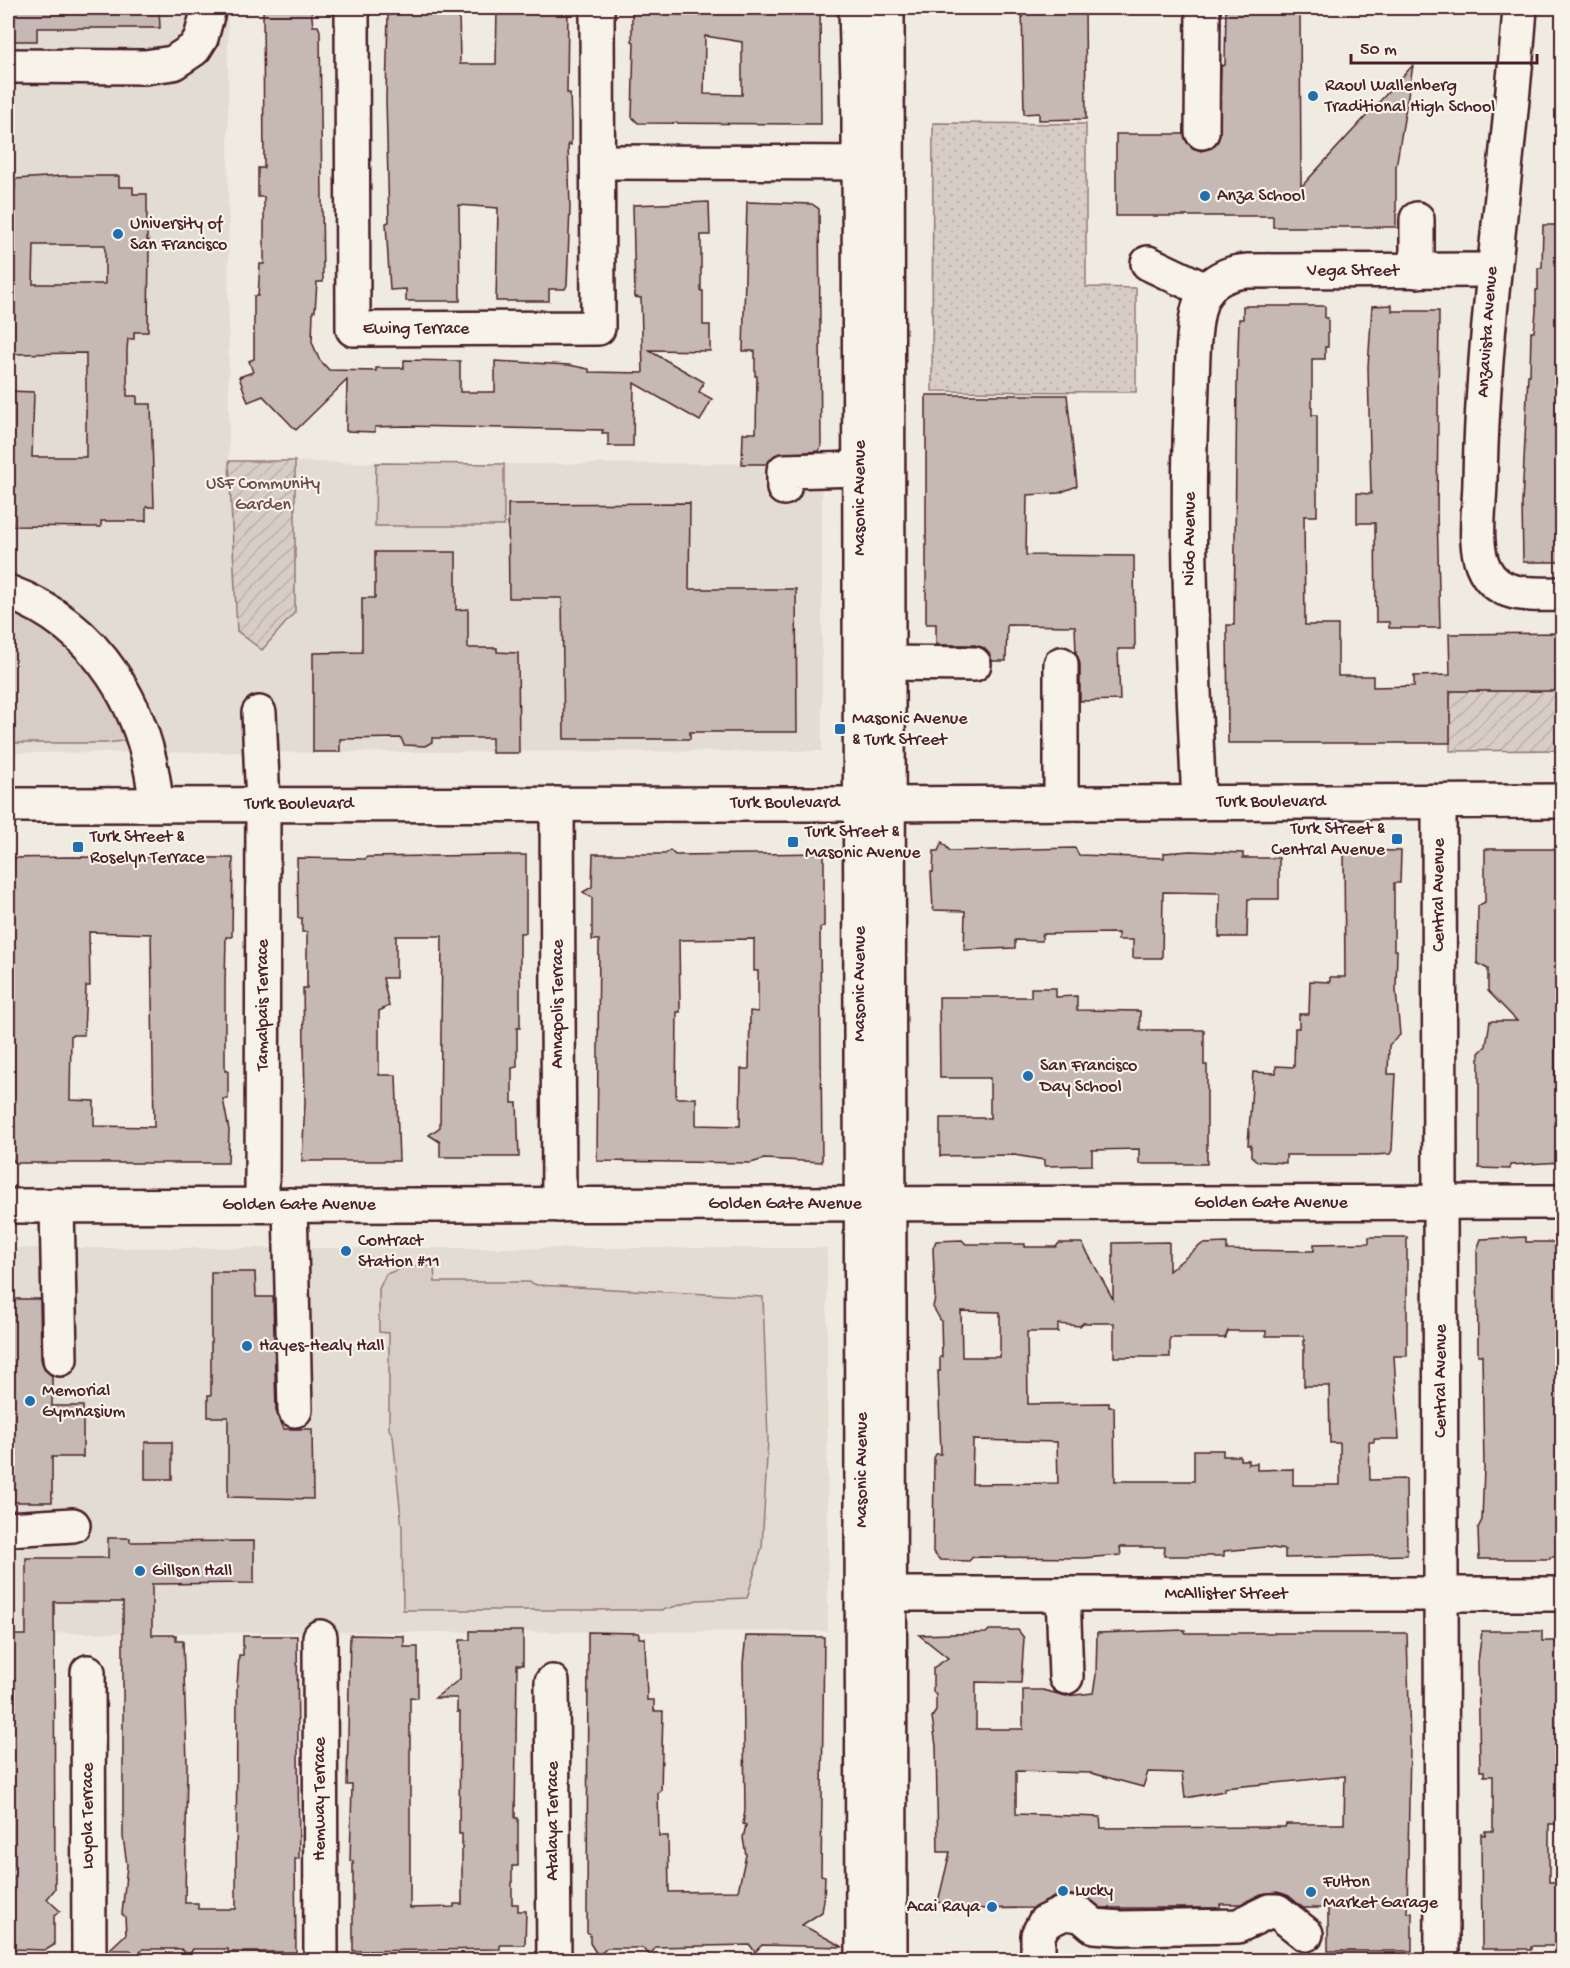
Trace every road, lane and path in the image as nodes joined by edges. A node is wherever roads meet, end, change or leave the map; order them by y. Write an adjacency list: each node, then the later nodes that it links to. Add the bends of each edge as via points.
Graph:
1 (209, 8): 8 (street, via 194,49 173,63 145,68)
2 (352, 8): 10 (street, Ewing Terrace, via 353,329 598,328)
3 (597, 8): 10 (street, Ewing Terrace)
4 (856, 8): 11 (street, Masonic Avenue)
5 (887, 8): 11 (street, Masonic Avenue)
6 (1203, 8): 9 (street)
7 (1520, 8): 14 (street, Anzavista Avenue)
8 (8, 66)
9 (1202, 132)
10 (598, 162): 11 (street)
11 (873, 163): 17 (street, Masonic Avenue); 21 (street, Masonic Avenue)
12 (1417, 219): 15 (street)
13 (1148, 263): 16 (street)
14 (1492, 270): 15 (street, Vega Street); 20 (street, Anzavista Avenue, via 1482,413 1481,560 1492,580 1503,589)
15 (1417, 271): 16 (street, Vega Street, via 1248,271 1235,272)
16 (1211, 286): 29 (street, Nido Avenue, via 1200,302 1198,314 1189,488)
17 (860, 469): 18 (street, via 784,471); 27 (street, Masonic Avenue)
18 (784, 488)
19 (8, 592): 30 (street, via 38,605 67,625 92,646 113,673 129,700 146,745)
20 (1563, 594)
21 (886, 663): 22 (street); 27 (street, Masonic Avenue)
22 (974, 664)
23 (1061, 664): 28 (street)
24 (259, 713): 31 (street, Tamalpais Terrace)
25 (1563, 801): 26 (street, Turk Boulevard)
26 (1439, 802): 29 (street, Turk Boulevard); 34 (street, Central Avenue)
27 (874, 803): 28 (street, Turk Boulevard); 32 (street, Turk Boulevard); 37 (street, Masonic Avenue)
28 (1061, 803): 29 (street, Turk Boulevard)
29 (1199, 803)
30 (156, 804): 31 (street, Turk Boulevard); 33 (street, Turk Boulevard)
31 (263, 804): 32 (street, Turk Boulevard); 38 (street, Tamalpais Terrace)
32 (557, 804): 36 (street, Annapolis Terrace)
33 (8, 805)
34 (1440, 1202): 35 (street, Golden Gate Avenue); 37 (street, Golden Gate Avenue); 47 (street, Central Avenue)
35 (1563, 1202)
36 (559, 1204): 37 (street, Golden Gate Avenue); 38 (street, Golden Gate Avenue)
37 (874, 1204): 45 (street, Masonic Avenue); 57 (street, Masonic Avenue)
38 (276, 1205): 40 (street, Golden Gate Avenue); 42 (street, Tamalpais Terrace)
39 (8, 1206): 40 (street, Golden Gate Avenue)
40 (57, 1206): 41 (street)
41 (60, 1359)
42 (296, 1410)
43 (73, 1525): 44 (street)
44 (8, 1529)
45 (890, 1594): 46 (street, McAllister Street); 58 (street, Masonic Avenue)
46 (1063, 1594): 47 (street, McAllister Street); 51 (street)
47 (1442, 1594): 48 (street, McAllister Street); 60 (street, Central Avenue)
48 (1563, 1594)
49 (320, 1637): 55 (street, Hemway Terrace)
50 (88, 1672): 54 (street, Loyola Terrace)
51 (1066, 1677)
52 (552, 1682): 56 (street, Atalaya Terrace)
53 (1307, 1934): 59 (street, via 1277,1911 1238,1926 1121,1928 1094,1926 1081,1915 1064,1913 1045,1922 1038,1935)
54 (89, 1960)
55 (321, 1960)
56 (554, 1960)
57 (863, 1960)
58 (890, 1960)
59 (1038, 1960)
60 (1442, 1960)

